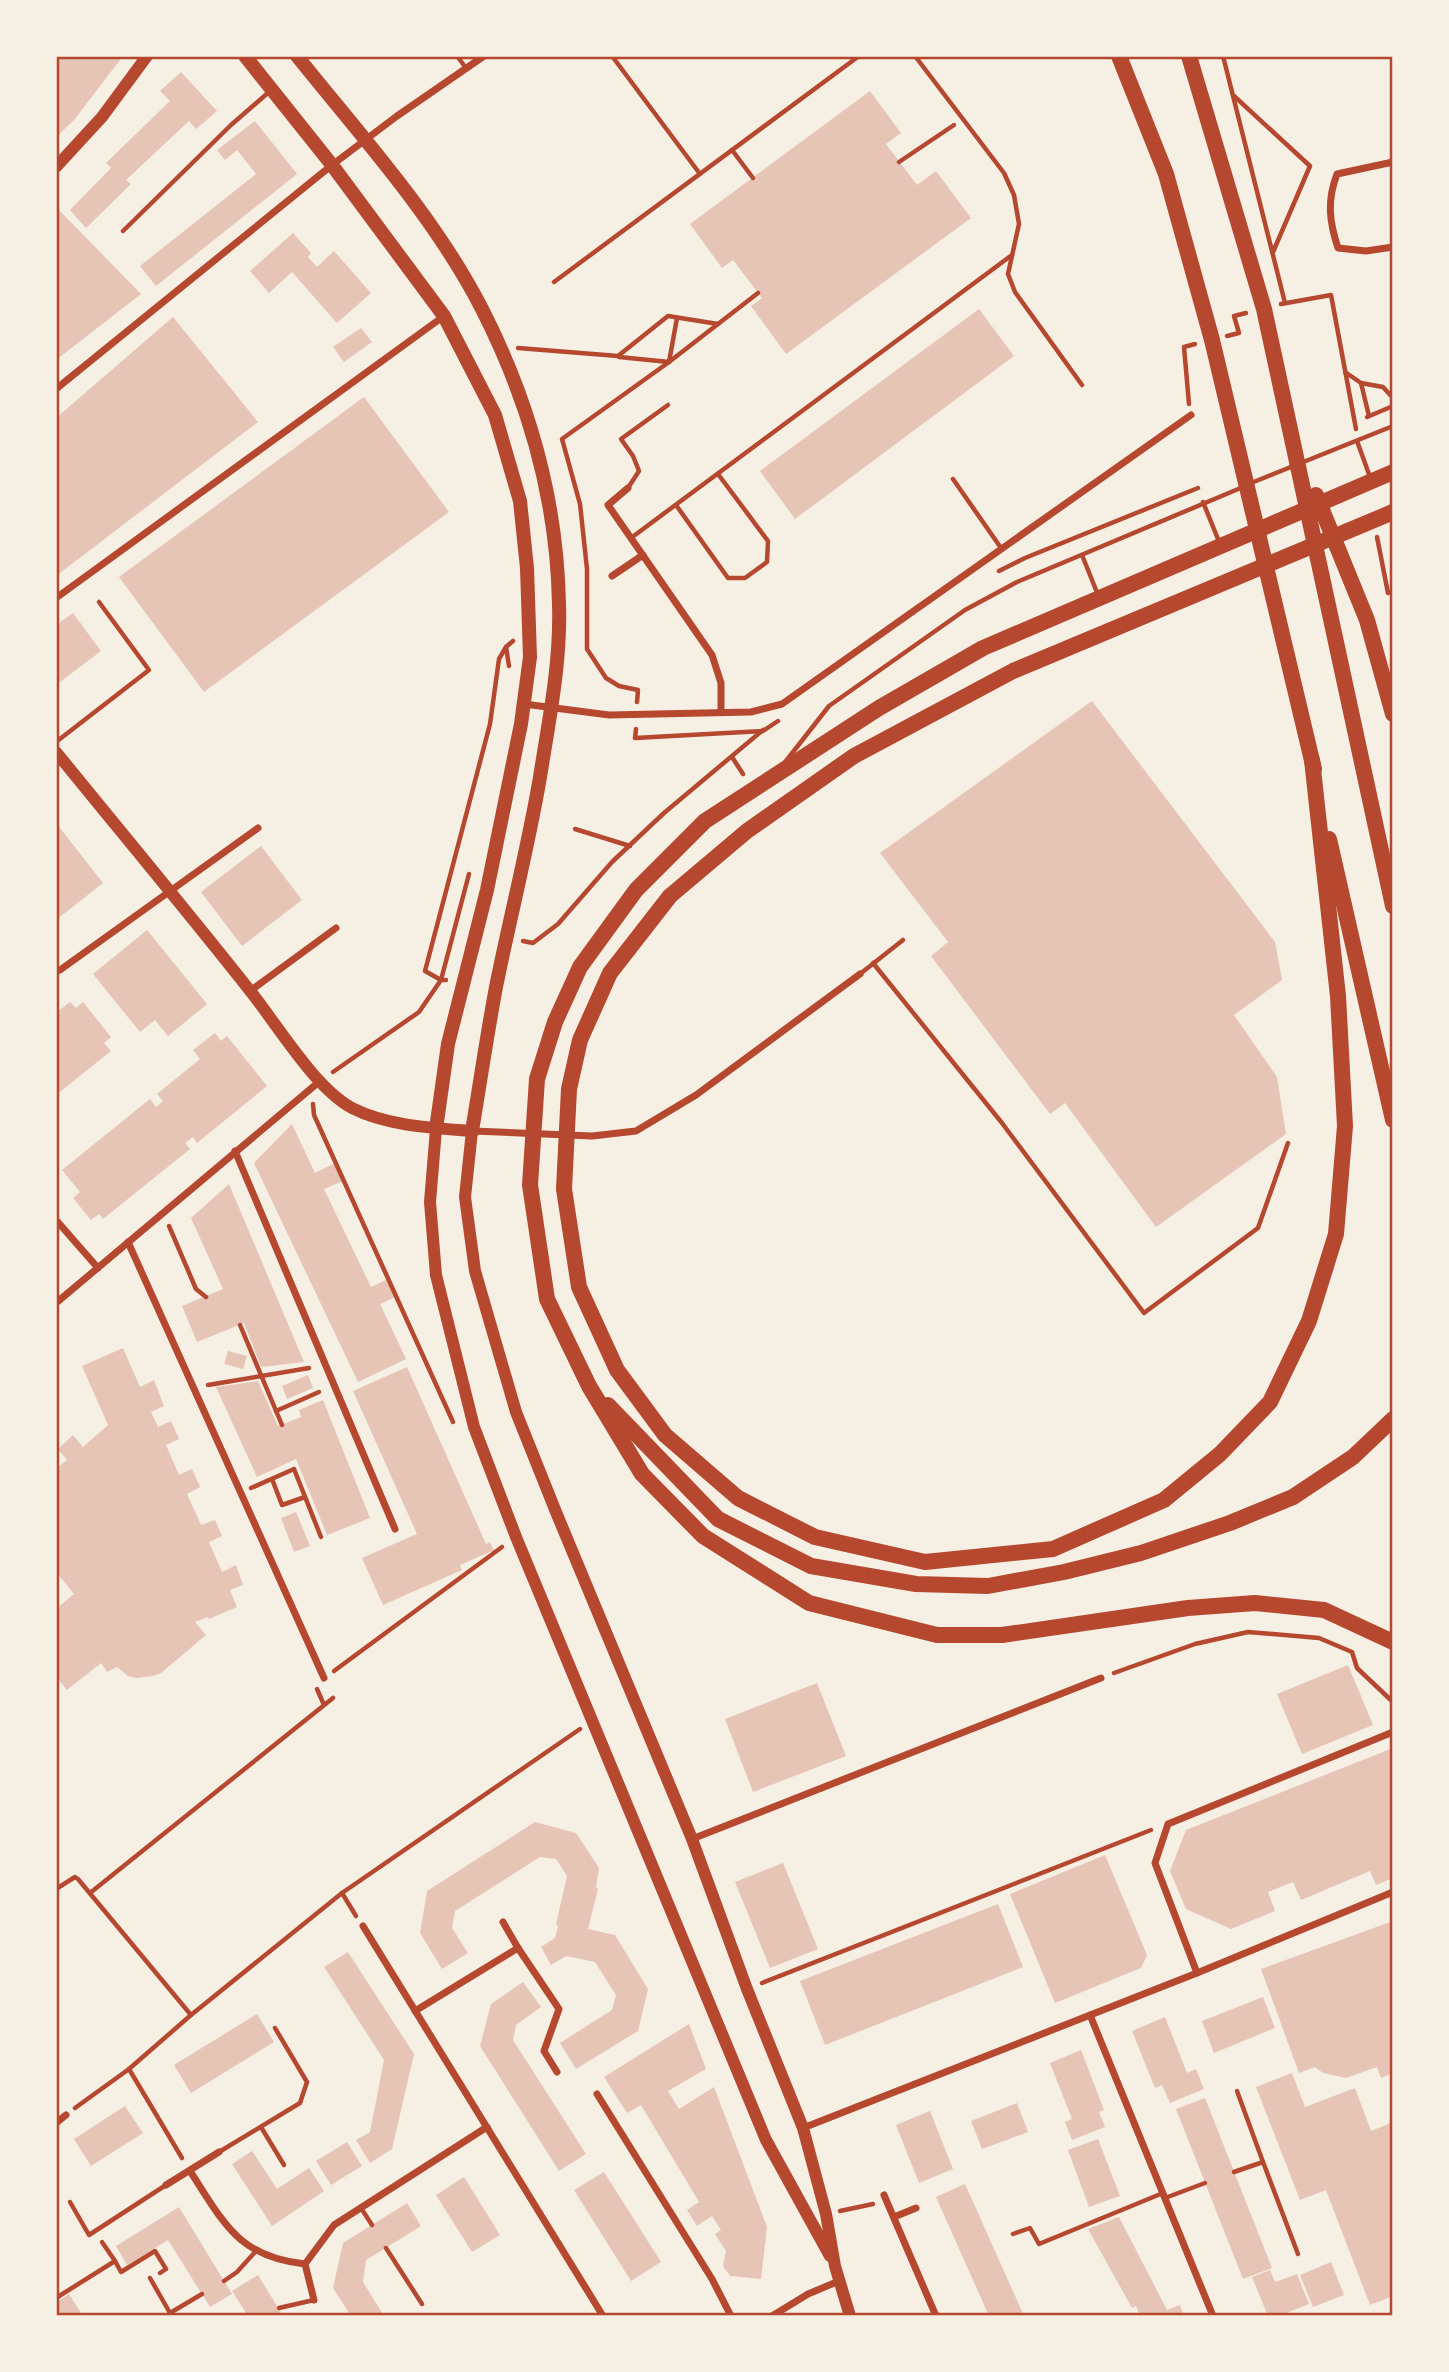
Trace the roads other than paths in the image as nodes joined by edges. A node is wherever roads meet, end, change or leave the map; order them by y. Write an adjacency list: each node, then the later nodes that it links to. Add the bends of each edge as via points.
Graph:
1 (147, 56): 14 (street, via 102,117)
2 (245, 56): 10 (main road)
3 (297, 56): 11 (main road)
4 (457, 56): 9 (lane)
5 (484, 56): 9 (street)
6 (915, 56): 17 (lane, via 1004,173 1019,224)
7 (1119, 56): 49 (highway, via 1166,174 1212,340)
8 (1189, 56): 24 (highway, via 1264,309)
9 (466, 68): 11 (street)
10 (272, 89): 13 (main road); 15 (lane)
11 (365, 141): 13 (street); 44 (main road, via 437,233 481,307 532,428 556,541 560,607)
12 (1393, 162): 16 (street, via 1337,174 1329,213 1338,247 1366,251)
13 (332, 165): 18 (main road); 20 (street)
14 (56, 167)
15 (123, 231)
16 (1393, 247)
17 (1013, 255): 19 (lane, via 1008,274 1015,292); 27 (lane)
18 (444, 316): 41 (street); 43 (main road, via 495,415 520,501 530,657)
19 (1082, 385)
20 (56, 389)
21 (668, 405): 30 (lane, via 621,439 639,471)
22 (1191, 415): 36 (street)
23 (1393, 426): 25 (lane)
24 (1292, 438): 46 (highway, via 1367,620); 53 (highway)
25 (1357, 438): 29 (lane); 31 (lane)
26 (1393, 472): 29 (highway)
27 (718, 474): 32 (lane); 32 (lane, via 768,541 767,562 745,578 728,578)
28 (953, 480): 36 (lane)
29 (1372, 481): 35 (highway)
30 (628, 488): 34 (street, via 608,505)
31 (1203, 502): 35 (lane); 37 (lane)
32 (676, 505): 34 (lane)
33 (1393, 512): 49 (highway, via 1000,677 854,756 747,831 670,896 610,973 580,1040 569,1090 564,1189 579,1287 617,1370 665,1435 738,1498 815,1537 925,1562 1053,1549 1164,1500 1220,1454 1269,1402 1309,1321 1336,1234 1345,1126 1338,996)
34 (631, 538): 38 (street)
35 (1220, 545): 40 (highway)
36 (1002, 549): 45 (street, via 782,704 751,712)
37 (1082, 554): 40 (lane); 50 (lane, via 965,610 829,706)
38 (643, 555): 39 (street); 45 (street, via 712,655 721,683)
39 (612, 576)
40 (1099, 596): 50 (highway, via 982,648)
41 (56, 598)
42 (99, 602): 47 (lane, via 149,670)
43 (524, 704): 44 (street); 62 (main road, via 487,890 448,1044)
44 (551, 708): 45 (street, via 609,715); 63 (main road)
45 (720, 712)
46 (1393, 714)
47 (56, 742)
48 (56, 752): 52 (street)
49 (1312, 760): 61 (highway)
50 (774, 776): 70 (highway, via 705,821 636,890 580,967 555,1022 537,1079 530,1185 548,1299)
51 (258, 828): 52 (street)
52 (169, 892): 57 (street); 59 (street)
53 (1393, 906)
54 (336, 928): 59 (street)
55 (903, 940): 56 (lane)
56 (873, 963): 58 (lane); 64 (lane, via 1002,1123 1144,1313 1258,1228)
57 (60, 970)
58 (860, 974): 63 (street, via 696,1096 636,1131 592,1136)
59 (250, 991): 60 (street)
60 (320, 1081): 62 (street, via 351,1107 375,1117); 65 (street)
61 (1393, 1120)
62 (436, 1129): 63 (street); 113 (street, via 430,1202 436,1275 474,1427 766,2140)
63 (472, 1131): 77 (street, via 465,1197 475,1270 516,1412)
64 (1288, 1143)
65 (235, 1151): 67 (street); 72 (street)
66 (56, 1220): 68 (street)
67 (128, 1242): 68 (street); 74 (street)
68 (98, 1268): 69 (street)
69 (56, 1303)
70 (589, 1386): 71 (highway, via 718,1519 811,1566 916,1584 988,1586 1064,1572 1217,1527 1293,1497 1353,1457); 73 (highway, via 642,1474 703,1536 809,1603 937,1635 1002,1635 1255,1603 1324,1610)
71 (1393, 1419)
72 (395, 1529)
73 (1393, 1642)
74 (324, 1678)
75 (1101, 1678): 77 (street)
76 (1393, 1732): 82 (street, via 1168,1824 1155,1863)
77 (692, 1839): 93 (street)
78 (1393, 1892): 82 (street)
79 (503, 1922): 81 (street)
80 (363, 1926): 83 (street)
81 (518, 1948): 83 (street); 86 (street, via 559,2010 544,2051)
82 (1197, 1973): 84 (street)
83 (415, 2011): 92 (street)
84 (1090, 2015): 93 (street); 101 (street)
85 (275, 2028): 91 (lane, via 307,2082 300,2103)
86 (556, 2072)
87 (1237, 2091): 95 (lane)
88 (597, 2094): 122 (street)
89 (66, 2115): 90 (street)
90 (56, 2123)
91 (261, 2127): 94 (lane); 96 (lane)
92 (487, 2127): 104 (street); 121 (street)
93 (803, 2128): 113 (street)
94 (219, 2152): 97 (street)
95 (1263, 2162): 98 (lane); 111 (lane)
96 (284, 2165)
97 (190, 2171): 100 (street); 110 (street, via 226,2226)
98 (1234, 2172)
99 (1205, 2183): 101 (lane)
100 (166, 2185): 103 (lane, via 89,2235)
101 (1164, 2196): 108 (lane, via 1039,2244 1030,2228); 126 (street)
102 (886, 2198): 106 (street)
103 (70, 2202)
104 (361, 2208): 107 (lane); 112 (street, via 334,2225)
105 (916, 2208): 106 (street)
106 (894, 2217): 125 (street)
107 (372, 2225)
108 (1013, 2234)
109 (386, 2248): 119 (lane)
110 (256, 2251): 112 (street); 115 (lane)
111 (1298, 2254)
112 (305, 2264): 118 (street)
113 (835, 2266): 116 (street)
114 (150, 2278): 117 (lane, via 170,2314)
115 (224, 2281)
116 (839, 2281): 123 (street); 124 (street)
117 (202, 2294)
118 (314, 2300): 120 (lane)
119 (422, 2304)
120 (279, 2308)
121 (603, 2316)
122 (732, 2316)
123 (772, 2316)
124 (850, 2316)
125 (936, 2316)
126 (1213, 2316)

